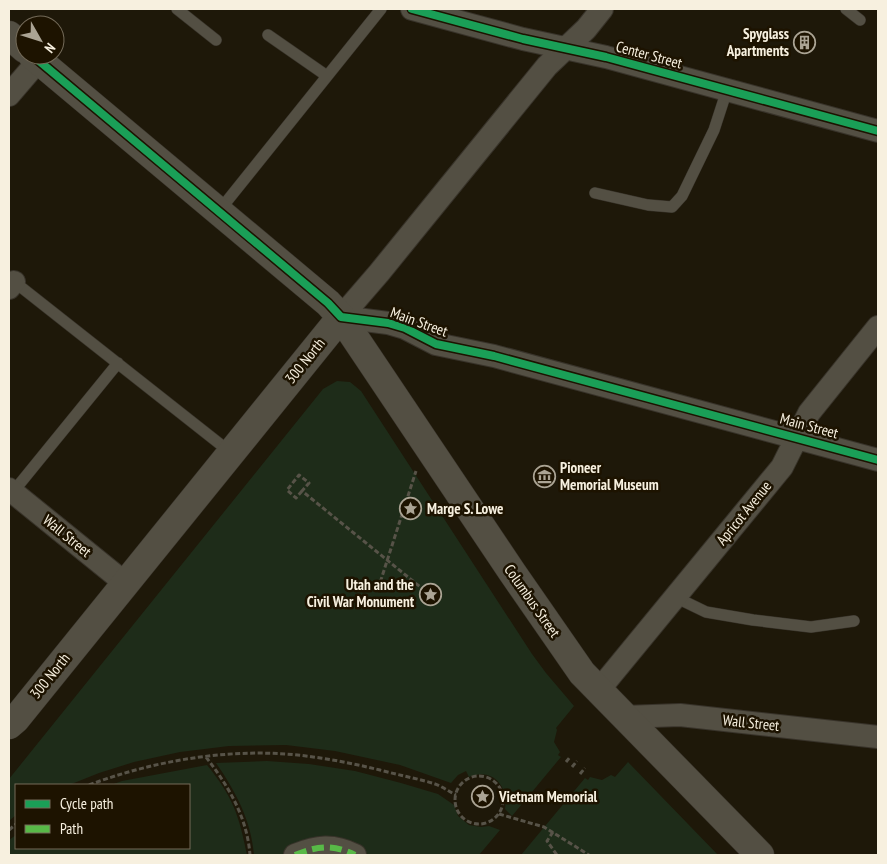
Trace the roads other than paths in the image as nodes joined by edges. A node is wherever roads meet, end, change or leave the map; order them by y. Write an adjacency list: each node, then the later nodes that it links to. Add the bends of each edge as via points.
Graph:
1 (177, 9): 8 (lane)
2 (381, 9): 12 (lane)
3 (416, 9): 9 (street, Center Street)
4 (602, 9): 9 (street, 300 North)
5 (846, 9): 6 (lane)
6 (860, 20)
7 (268, 35): 12 (lane)
8 (216, 40)
9 (565, 48): 13 (street, Center Street); 19 (street, 300 North)
10 (26, 65): 14 (street)
11 (44, 65): 17 (main road)
12 (327, 76): 17 (lane)
13 (727, 90): 15 (street, Center Street); 16 (lane, via 710,138 682,196 672,207)
14 (9, 95)
15 (878, 131)
16 (595, 193)
17 (219, 211): 19 (main road)
18 (10, 283): 21 (lane)
19 (341, 317): 22 (street, Main Street, via 388,323 436,344 494,356); 23 (main road, 300 North); 29 (main road, Columbus Street, via 512,572)
20 (878, 327): 22 (street, Apricot Avenue, via 809,413)
21 (118, 363): 23 (lane); 25 (lane)
22 (796, 437): 24 (street, Main Street); 27 (street, Apricot Avenue, via 782,466)
23 (230, 452): 26 (main road, 300 North)
24 (878, 460)
25 (11, 491): 26 (street, Wall Street)
26 (125, 583): 31 (main road, 300 North)
27 (675, 597): 28 (lane, via 706,612 811,628); 29 (street, Apricot Avenue)
28 (854, 621)
29 (598, 691): 30 (main road, Columbus Street)
30 (624, 717): 32 (street, Wall Street, via 680,716); 35 (main road, Columbus Street)
31 (10, 723)
32 (878, 737)
33 (295, 855): 34 (street, via 311,848 329,847)
34 (354, 855)
35 (760, 855)

